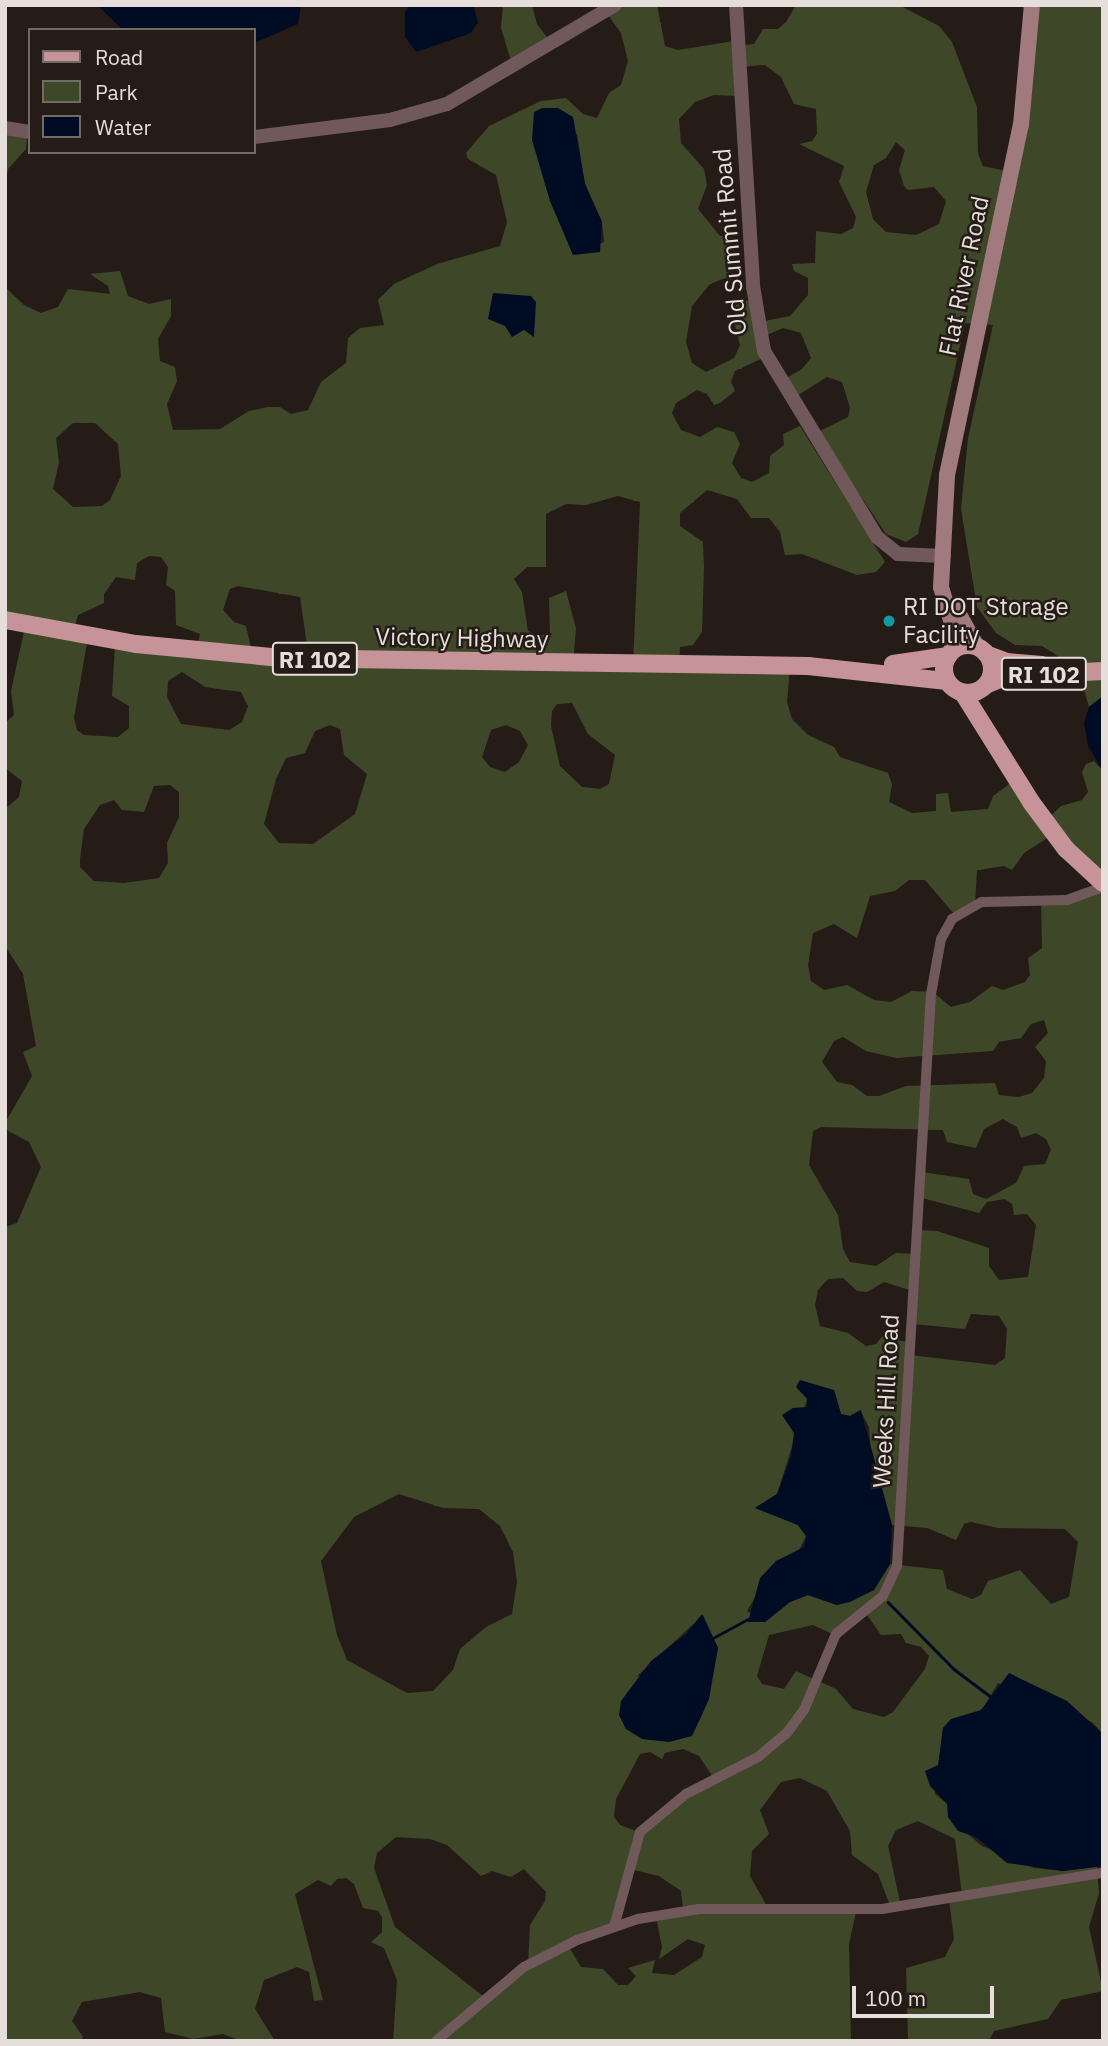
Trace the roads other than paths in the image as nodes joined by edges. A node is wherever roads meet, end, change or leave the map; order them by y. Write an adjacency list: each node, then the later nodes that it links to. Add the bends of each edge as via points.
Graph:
1 (615, 5): 6 (street, via 485,86 447,104 390,120)
2 (736, 5): 7 (street, Old Summit Road, via 754,298 764,351 880,541 904,555)
3 (1032, 5): 7 (main road, Flat River Road, via 1017,148 947,475)
4 (5, 128): 5 (street)
5 (28, 132)
6 (256, 137)
7 (944, 556): 9 (main road, Flat River Road, via 958,614); 10 (main road, Flat River Road, via 940,587 955,634)
8 (5, 620): 11 (main road, Victory Highway / RI 102, via 216,654 351,661)
9 (982, 650): 10 (main road); 12 (main road, RI 102, via 1007,662); 14 (main road, via 993,669)
10 (950, 653): 11 (main road, Victory Highway / RI 102, via 928,662); 13 (main road)
11 (837, 668): 13 (main road, Victory Highway / RI 102)
12 (1102, 671): 14 (main road, RI 102, via 1009,676)
13 (947, 681): 15 (main road)
14 (986, 686): 15 (main road); 16 (main road, via 984,705)
15 (963, 693): 16 (main road)
16 (1018, 785): 17 (main road, via 1066,849)
17 (1103, 885): 19 (street, Weeks Hill Road, via 1067,900 982,902 952,919 941,939 931,994 897,1566 883,1596 836,1634 804,1710 779,1741 686,1794 640,1832)
18 (1103, 1874): 19 (street, via 882,1909 699,1909)
19 (614, 1927): 20 (street, via 524,1966)
20 (436, 2041)

